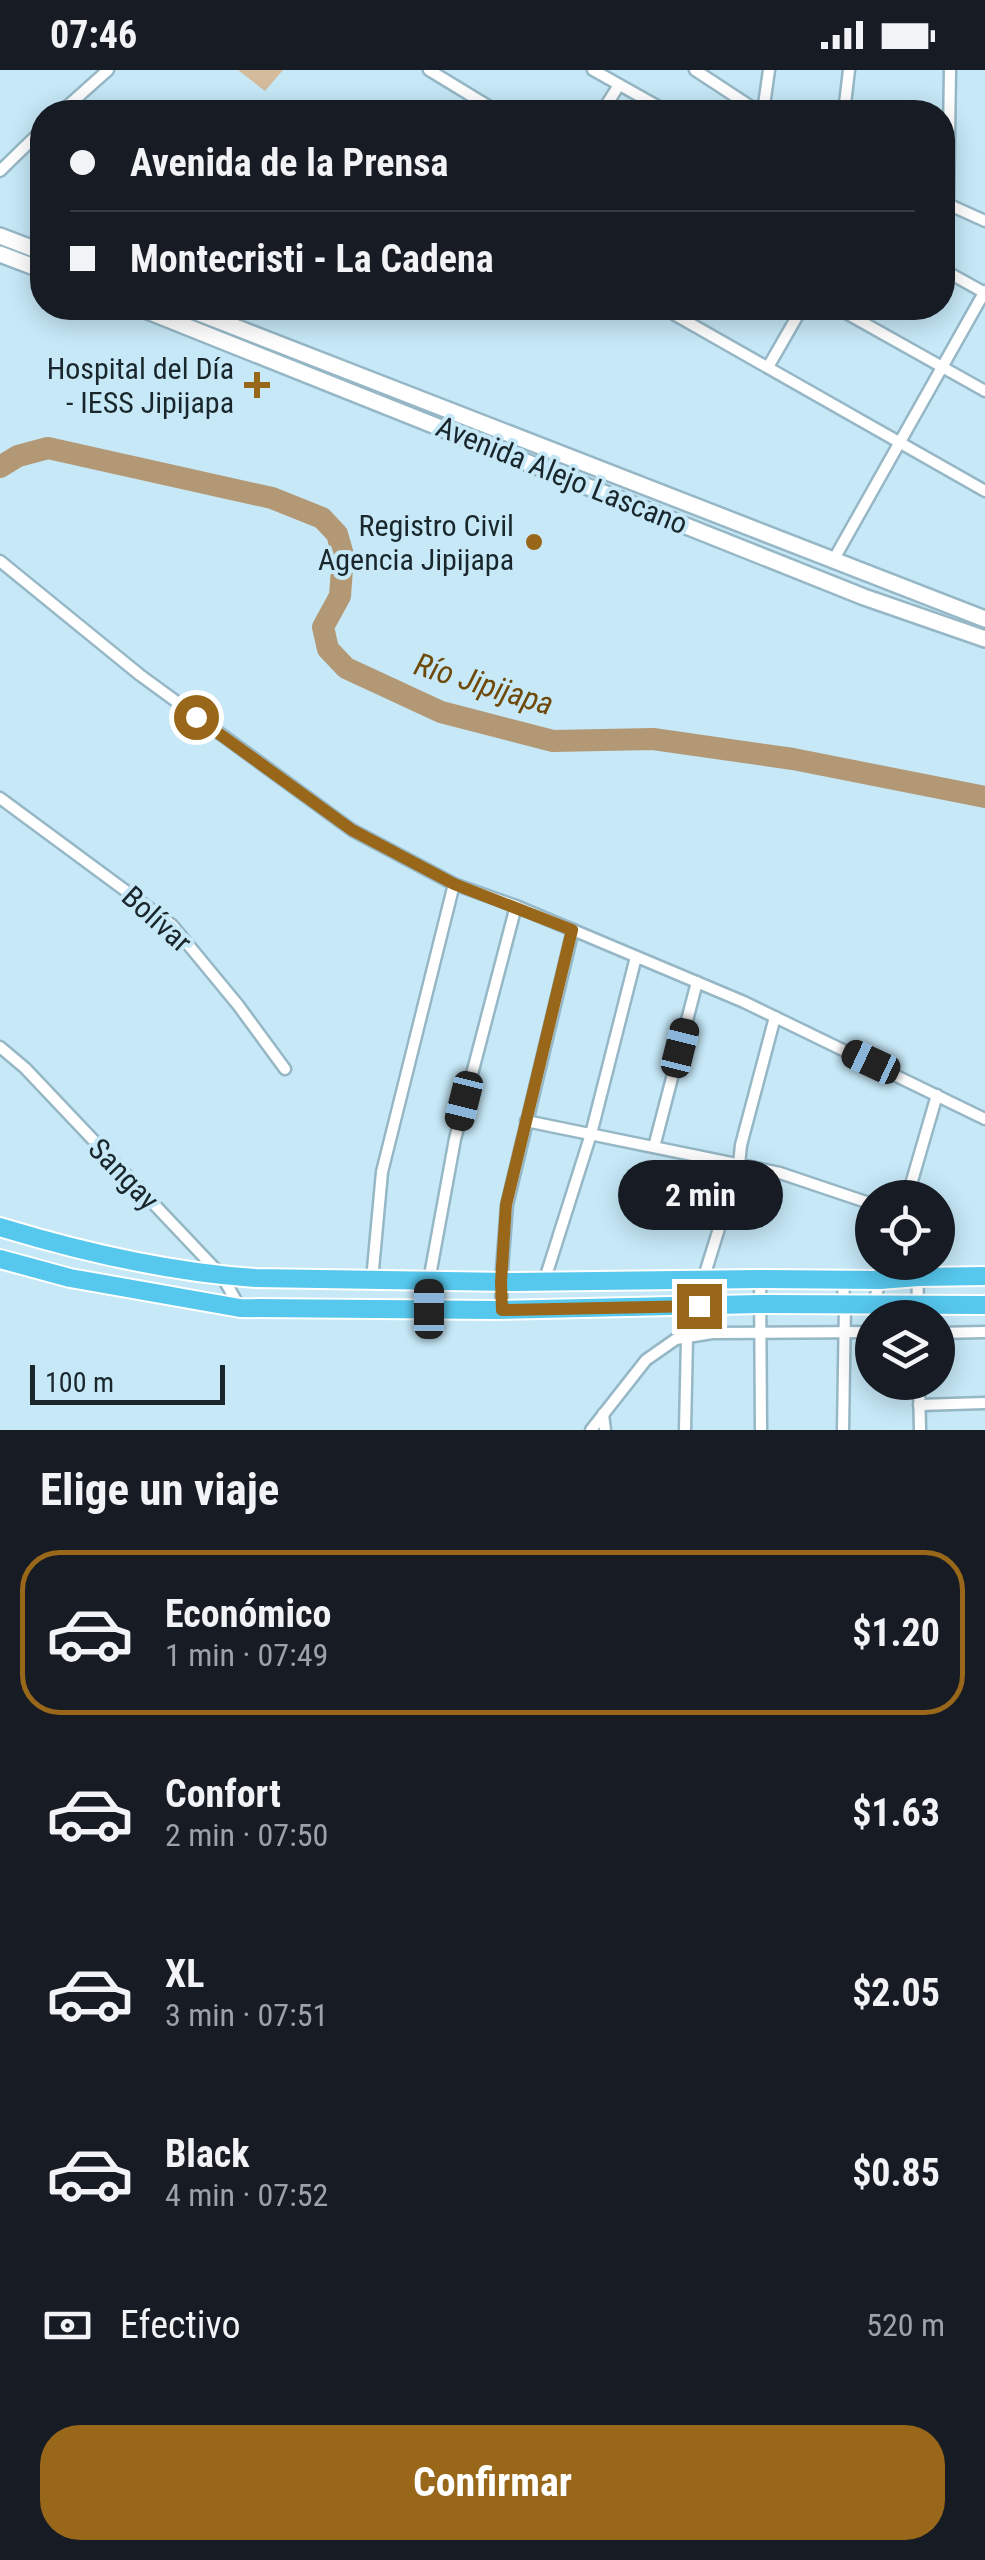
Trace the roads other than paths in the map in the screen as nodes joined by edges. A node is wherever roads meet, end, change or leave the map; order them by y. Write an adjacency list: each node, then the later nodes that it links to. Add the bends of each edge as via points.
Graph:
1 (108, 70): 9 (street)
2 (430, 70): 10 (street)
3 (594, 70): 8 (street)
4 (694, 70): 13 (street)
5 (769, 70): 14 (street)
6 (849, 70): 15 (street)
7 (950, 70): 16 (street)
8 (619, 84): 11 (street); 12 (street)
9 (74, 100)
10 (479, 100)
11 (609, 100)
12 (647, 100)
13 (742, 100)
14 (763, 100)
15 (845, 100)
16 (949, 100)
17 (30, 141): 18 (street)
18 (0, 170)
19 (955, 208): 20 (street)
20 (985, 221)
21 (0, 236): 22 (main road)
22 (30, 247)
23 (0, 254): 24 (main road)
24 (30, 265)
25 (955, 276): 26 (street)
26 (985, 292): 32 (street)
27 (170, 320): 40 (main road, Avenida Alejo Lascano)
28 (217, 320): 37 (main road, Avenida Alejo Lascano)
29 (684, 320): 33 (street)
30 (795, 320): 33 (street)
31 (859, 320): 32 (street)
32 (941, 366): 34 (street); 35 (street)
33 (768, 367): 35 (street)
34 (985, 391)
35 (900, 442): 36 (street); 37 (street)
36 (985, 491)
37 (834, 559): 39 (main road, Avenida Alejo Lascano)
38 (0, 561): 42 (street, via 140,675 352,830)
39 (985, 618)
40 (985, 639)
41 (0, 798): 49 (street, Bolívar, via 172,925)
42 (454, 884): 43 (street); 65 (street, via 382,1172)
43 (516, 906): 44 (street); 68 (street, via 455,1139)
44 (572, 930): 45 (street); 52 (street)
45 (636, 957): 46 (street); 53 (street)
46 (697, 982): 47 (street); 54 (street)
47 (775, 1017): 50 (street); 55 (street)
48 (0, 1047): 60 (street, Sangay)
49 (285, 1069)
50 (937, 1095): 51 (street); 56 (street)
51 (985, 1119)
52 (526, 1121): 53 (street); 69 (street, via 506,1205)
53 (590, 1134): 54 (street); 70 (street)
54 (654, 1147): 55 (street)
55 (739, 1164): 57 (street); 66 (street)
56 (912, 1180)
57 (855, 1198)
58 (0, 1227): 60 (highway, via 68,1248)
59 (0, 1260): 75 (highway)
60 (222, 1276): 65 (highway); 75 (street, Sangay)
61 (955, 1276): 62 (highway)
62 (985, 1276)
63 (855, 1277): 67 (highway)
64 (760, 1279): 66 (highway); 67 (highway); 71 (street)
65 (372, 1280): 68 (highway)
66 (703, 1280): 70 (highway)
67 (842, 1280): 72 (street)
68 (429, 1281): 69 (highway); 77 (street)
69 (501, 1282): 70 (highway); 78 (street)
70 (544, 1282)
71 (760, 1304): 72 (highway); 78 (highway); 83 (street)
72 (844, 1304): 73 (highway); 79 (street)
73 (855, 1304)
74 (985, 1305): 76 (highway)
75 (240, 1308): 77 (highway)
76 (955, 1308)
77 (429, 1309): 78 (highway)
78 (502, 1310)
79 (844, 1332): 80 (street); 83 (street); 93 (street)
80 (855, 1332)
81 (985, 1332): 82 (street)
82 (955, 1333)
83 (760, 1334): 84 (street); 92 (street)
84 (687, 1338): 88 (street, via 676,1338 646,1360); 91 (street)
85 (919, 1400): 87 (street)
86 (985, 1403): 87 (street)
87 (919, 1406): 94 (street)
88 (603, 1414): 89 (street); 90 (street)
89 (591, 1430)
90 (605, 1430)
91 (685, 1430)
92 (761, 1430)
93 (843, 1430)
94 (920, 1430)

